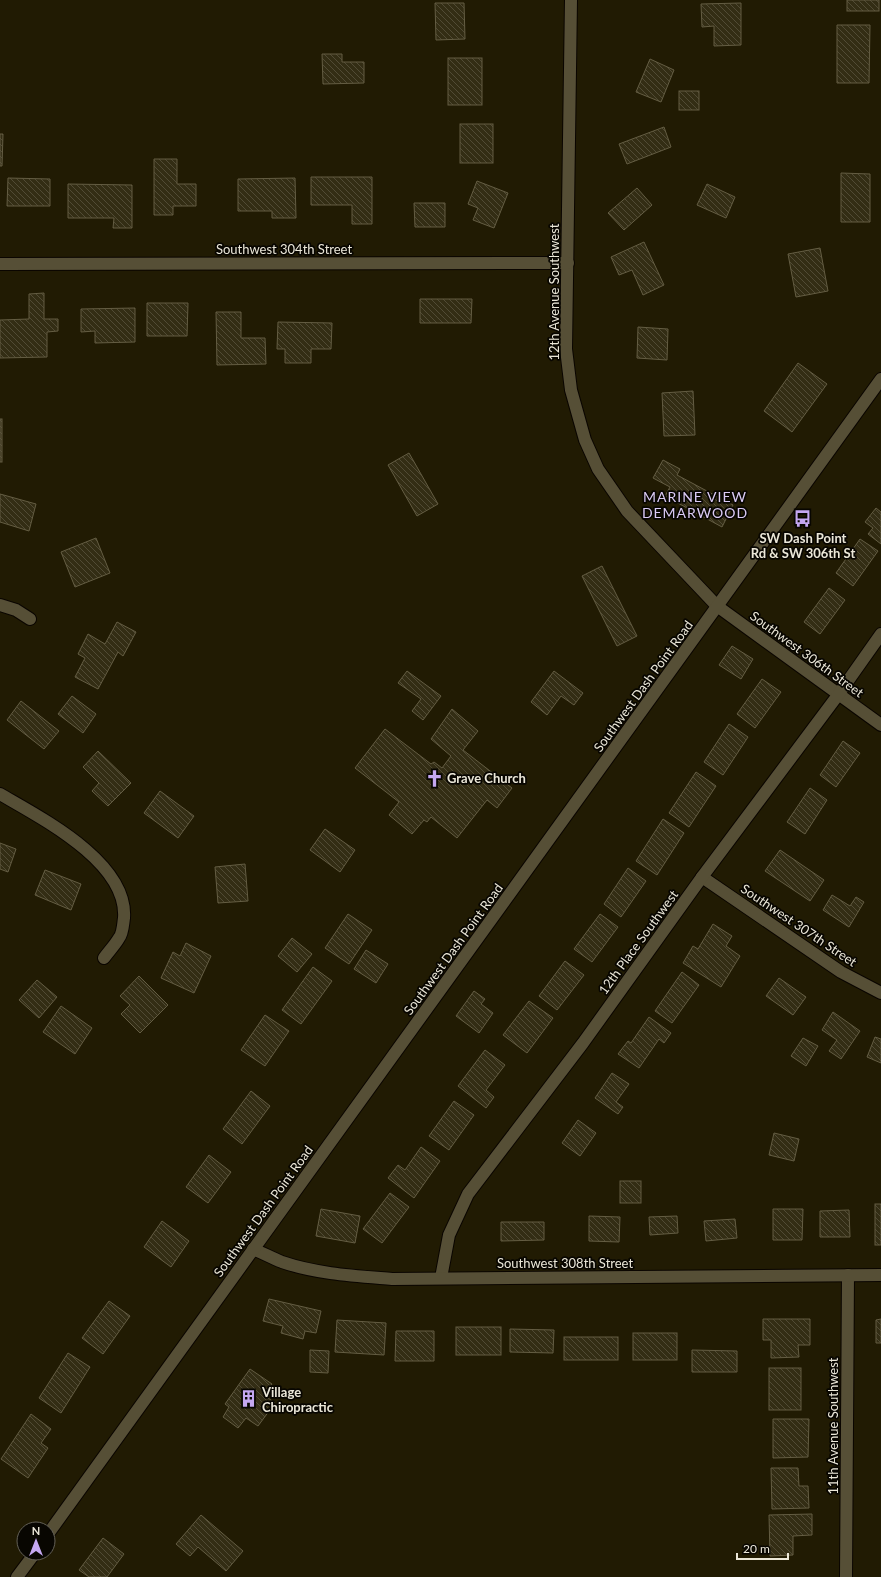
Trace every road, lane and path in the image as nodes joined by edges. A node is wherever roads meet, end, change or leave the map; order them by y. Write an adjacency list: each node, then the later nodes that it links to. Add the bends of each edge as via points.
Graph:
1 (570, 0): 2 (street, 12th Avenue Southwest)
2 (568, 262): 3 (street, Southwest 304th Street); 6 (street, 12th Avenue Southwest, via 568,367 575,406 590,454 627,512)
3 (0, 264)
4 (881, 379): 6 (street, Southwest Dash Point Road)
5 (0, 605): 7 (street, via 16,610)
6 (717, 606): 9 (street, Southwest 306th Street); 15 (street, Southwest Dash Point Road)
7 (30, 619)
8 (881, 634): 9 (street, 12th Place Southwest)
9 (838, 695): 10 (street, Southwest 306th Street); 12 (street, 12th Place Southwest)
10 (881, 724)
11 (0, 794): 13 (street, via 48,822 80,846 97,861 118,887 124,906 122,930 120,938)
12 (702, 877): 14 (street, Southwest 307th Street, via 841,972); 18 (street, 12th Place Southwest, via 583,1043 468,1194 449,1235)
13 (104, 958)
14 (881, 993)
15 (253, 1249): 18 (street, Southwest 308th Street, via 283,1262 345,1275 392,1279); 19 (street, Southwest Dash Point Road)
16 (848, 1275): 17 (street, Southwest 308th Street); 18 (street, Southwest 308th Street); 22 (street, 11th Avenue Southwest)
17 (881, 1276)
18 (441, 1278)
19 (56, 1523)
20 (29, 1561): 21 (street)
21 (17, 1577)
22 (846, 1577)

